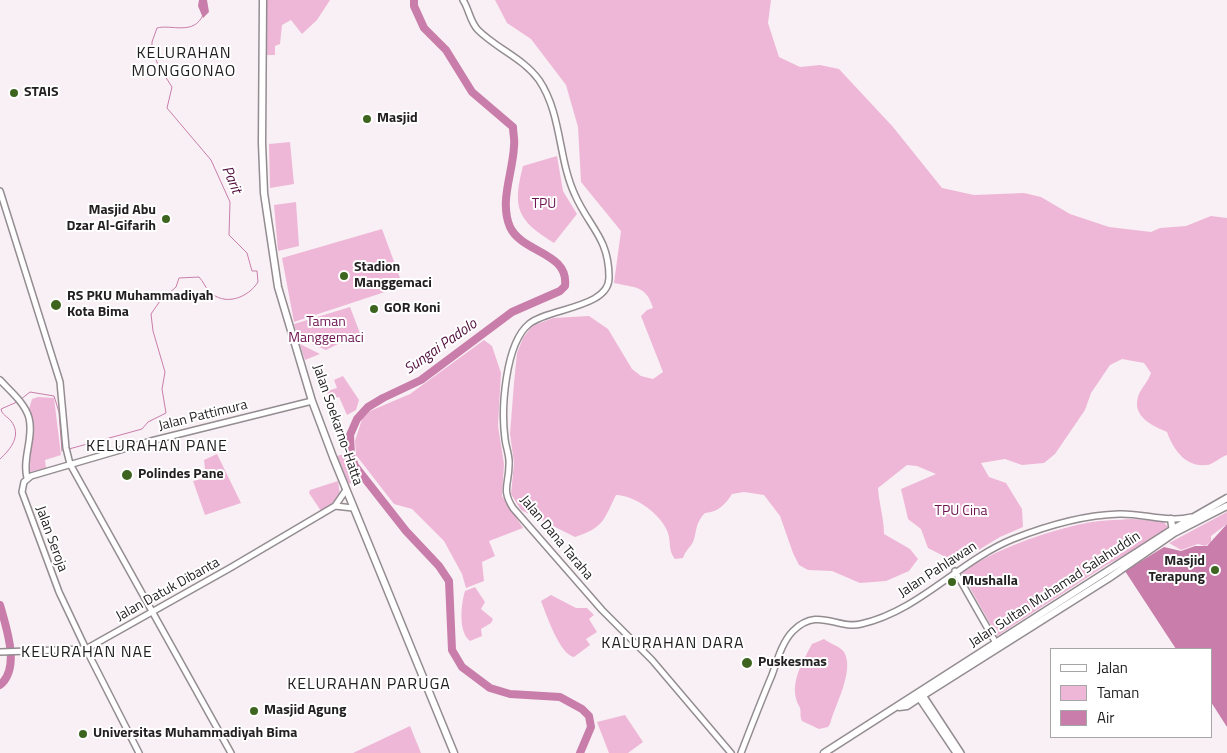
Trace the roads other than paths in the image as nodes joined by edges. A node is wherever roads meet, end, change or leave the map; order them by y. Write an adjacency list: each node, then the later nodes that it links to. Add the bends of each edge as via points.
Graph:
1 (264, 0): 5 (highway, Jalan Soekarno-Hatta, via 264,193 278,287)
2 (464, 0): 26 (street, Jalan Dana Taraha, via 477,29 528,67 544,88 574,194 600,234 610,278 608,286 598,297 535,320 523,330 516,342 509,367 504,411 510,465 506,495 513,508 602,610 652,660)
3 (0, 191): 6 (street, via 60,382)
4 (0, 380): 7 (street, Jalan Seroja, via 19,401 30,424 25,466)
5 (312, 401): 6 (street, Jalan Pattimura); 8 (highway, Jalan Soekarno-Hatta)
6 (70, 464): 7 (street); 17 (street)
7 (27, 478): 19 (street, Jalan Seroja, via 22,492 59,592)
8 (346, 490): 10 (street, Jalan Datuk Dibanta); 12 (highway, Jalan Soekarno-Hatta)
9 (1227, 498): 13 (highway, Jalan Sultan Muhamad Salahuddin)
10 (335, 506): 12 (street); 17 (street, Jalan Datuk Dibanta)
11 (1227, 506): 15 (highway, Jalan Sultan Muhamad Salahuddin)
12 (353, 508): 25 (highway, Jalan Soekarno-Hatta)
13 (1199, 516): 14 (street, Jalan Pahlawan); 15 (highway, Jalan Sultan Muhamad Salahuddin)
14 (1170, 519): 15 (highway); 16 (street, Jalan Pahlawan, via 1119,514 1082,518 1006,542)
15 (1173, 531): 18 (highway, Jalan Sultan Muhamad Salahuddin); 21 (highway, Jalan Sultan Muhamad Salahuddin, via 1109,578)
16 (955, 571): 18 (street); 27 (street, Jalan Pahlawan, via 911,602 860,624 812,620 792,632 781,651)
17 (154, 611): 19 (street, Jalan Datuk Dibanta); 24 (street)
18 (996, 642): 22 (highway, Jalan Sultan Muhamad Salahuddin)
19 (86, 649): 20 (street, Jalan Datuk Dibanta); 23 (street, Jalan Seroja)
20 (1, 652)
21 (921, 697): 22 (highway, Jalan Sultan Muhamad Salahuddin); 29 (street); 30 (street)
22 (899, 707): 28 (highway, Jalan Sultan Muhamad Salahuddin)
23 (139, 753)
24 (231, 753)
25 (454, 753)
26 (731, 753)
27 (741, 753)
28 (824, 753)
29 (956, 753)
30 (961, 753)

